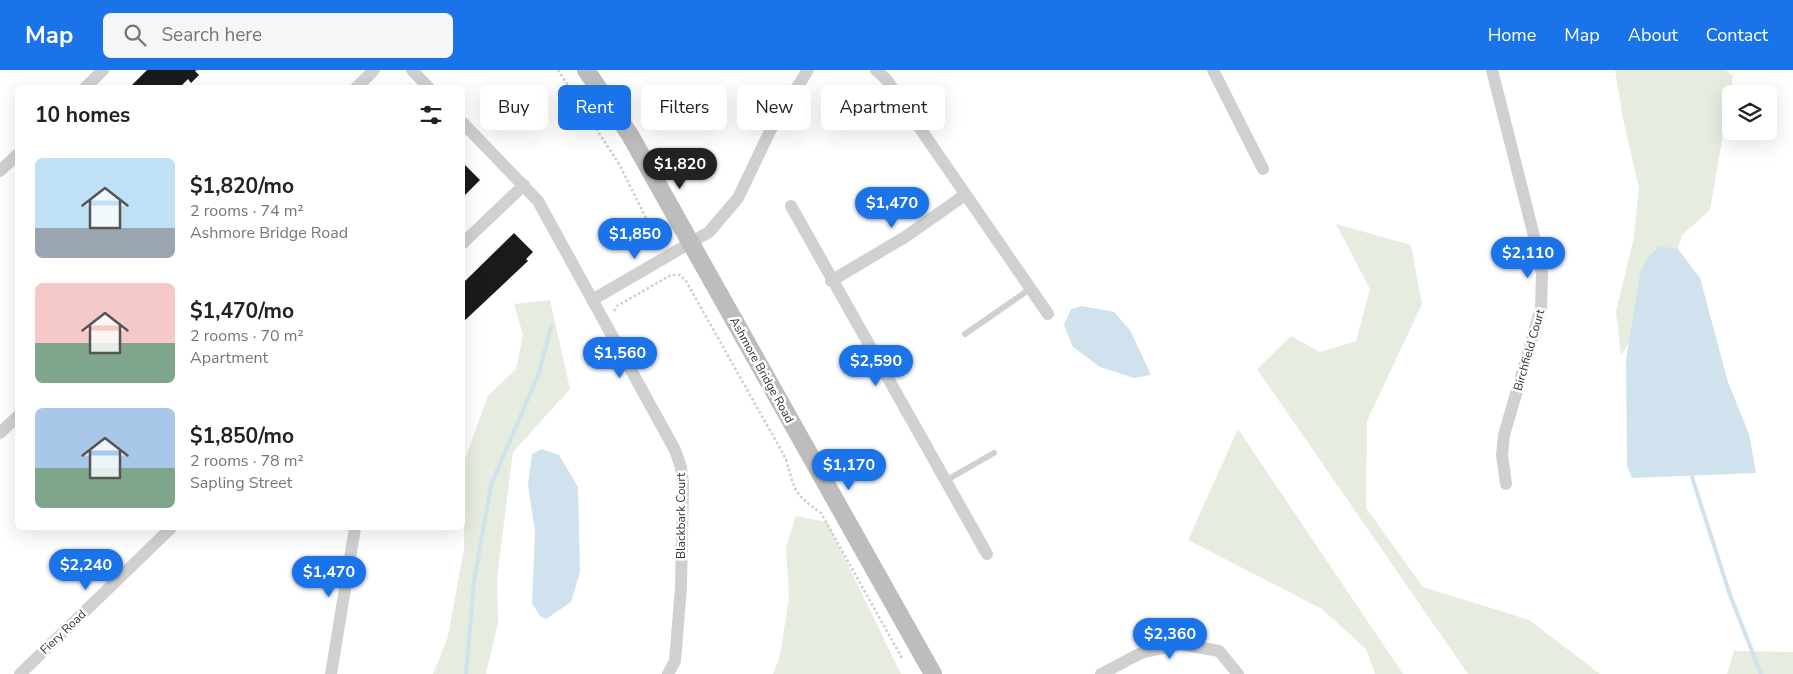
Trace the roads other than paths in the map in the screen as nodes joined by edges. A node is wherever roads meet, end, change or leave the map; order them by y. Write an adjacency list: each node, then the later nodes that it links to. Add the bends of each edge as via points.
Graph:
1 (104, 70): 9 (street)
2 (374, 70): 10 (street)
3 (412, 70): 11 (street)
4 (586, 70): 20 (main road, Ashmore Bridge Road, via 630,135)
5 (808, 70): 20 (street, via 771,129 738,198 708,232)
6 (876, 70): 17 (street, via 886,79)
7 (1213, 70): 14 (street)
8 (1492, 70): 30 (street, Birchfield Court, via 1536,240 1542,281 1542,308 1504,436 1502,455)
9 (89, 85)
10 (359, 85)
11 (426, 85)
12 (465, 125): 16 (street, Blackbark Court)
13 (15, 157): 15 (street)
14 (1263, 169)
15 (0, 170)
16 (524, 185): 19 (street); 23 (street, Blackbark Court, via 538,201)
17 (965, 195): 21 (street, via 905,237); 22 (street)
18 (791, 206): 21 (street)
19 (465, 241)
20 (692, 244): 23 (street); 37 (main road, Ashmore Bridge Road)
21 (832, 281): 29 (street)
22 (1030, 289): 24 (street); 25 (lane)
23 (592, 300): 36 (street, Blackbark Court, via 675,450 681,467 679,635 675,661)
24 (1048, 314)
25 (965, 334)
26 (15, 419): 27 (street)
27 (0, 433)
28 (994, 453): 29 (lane)
29 (945, 481): 33 (street)
30 (1506, 484)
31 (169, 530): 34 (street, Fiery Road)
32 (355, 530): 35 (street)
33 (987, 554)
34 (20, 674)
35 (331, 674)
36 (668, 674)
37 (933, 674)
38 (1101, 674): 39 (street, via 1141,653 1181,644 1219,651)
39 (1238, 674)

